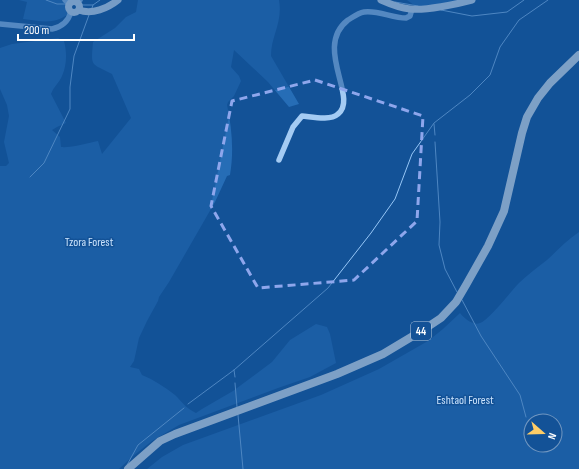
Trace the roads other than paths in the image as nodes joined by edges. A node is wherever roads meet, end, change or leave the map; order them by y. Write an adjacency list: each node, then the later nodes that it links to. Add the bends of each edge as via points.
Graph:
1 (118, 0): 4 (main road, via 99,10 84,12)
2 (381, 0): 5 (main road)
3 (472, 0): 5 (main road)
4 (74, 3): 6 (main road, via 76,13)
5 (412, 9): 9 (street, via 410,16 406,18 364,12 345,23 334,42 334,56 345,99 343,110 329,118 302,116 293,127)
6 (71, 12): 7 (street, via 69,19 59,28)
7 (0, 24)
8 (579, 55): 10 (highway, 44, via 550,83 527,117 504,211 488,246 456,302 441,318 383,354 160,441)
9 (279, 160)
10 (128, 469)

